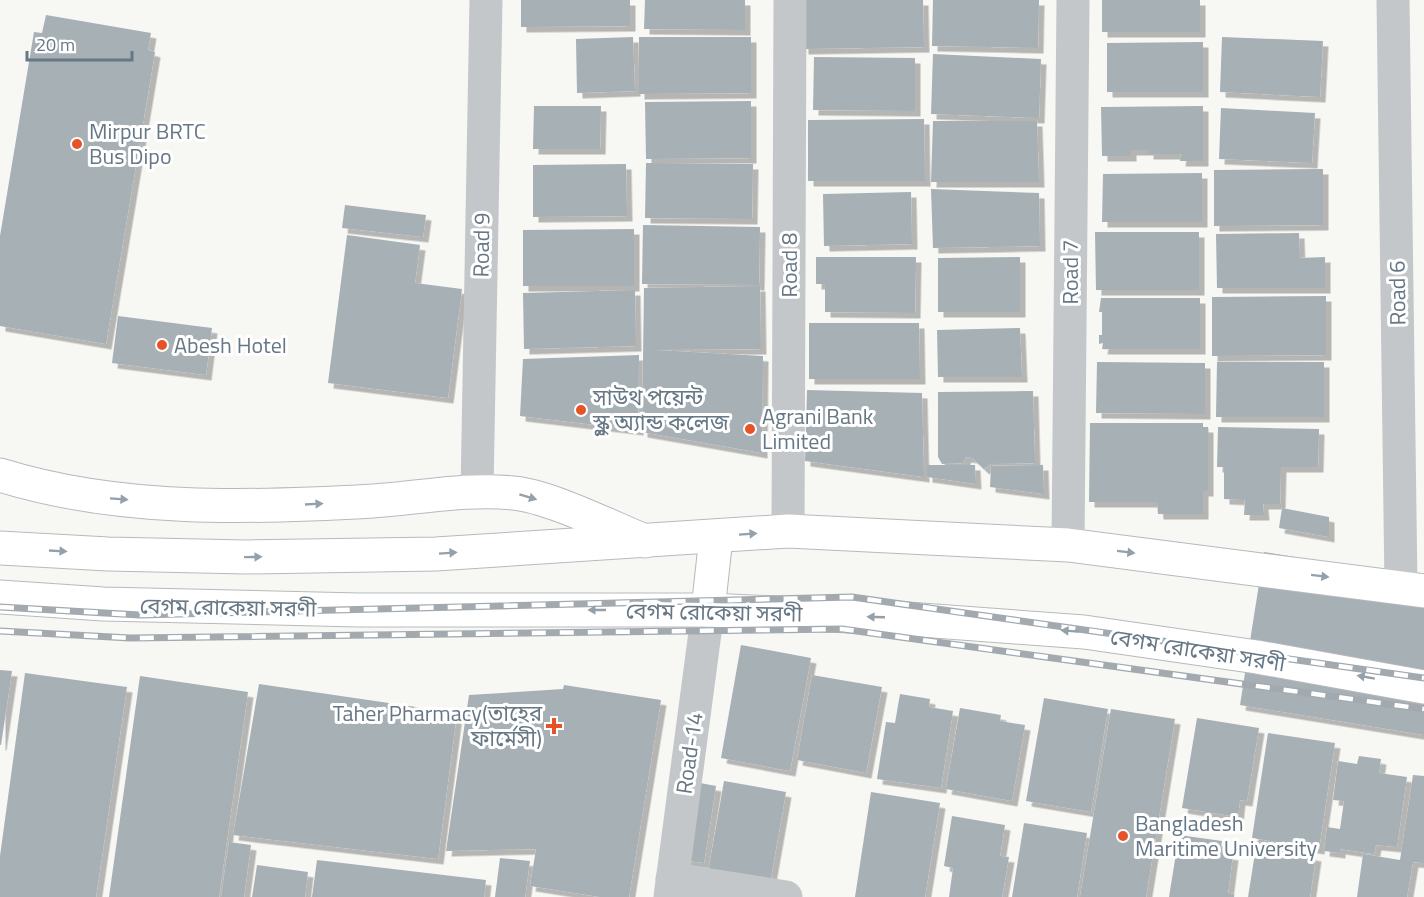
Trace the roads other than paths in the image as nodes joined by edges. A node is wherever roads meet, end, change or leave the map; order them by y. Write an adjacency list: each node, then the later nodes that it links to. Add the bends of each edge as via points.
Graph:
1 (486, 0): 6 (street, Road 9)
2 (790, 0): 7 (street, Road 8)
3 (1073, 0): 10 (street, Road 7)
4 (1393, 0): 12 (street, Road 6)
5 (0, 475): 6 (main road, one-way to 6, via 93,497 193,503 300,505)
6 (477, 491): 9 (main road, one-way to 9, via 516,493)
7 (788, 531): 8 (main road, one-way to 7); 10 (main road)
8 (716, 537): 9 (main road); 14 (main road)
9 (645, 541): 11 (main road, one-way to 9, via 246,558 436,554)
10 (1068, 545): 12 (main road, one-way to 12)
11 (0, 548)
12 (1412, 589)
13 (0, 597): 14 (main road, বেগম রোকেয়া সরণী, one-way to 13, via 359,610 103,604)
14 (708, 610): 15 (main road, বেগম রোকেয়া সরণী, one-way to 14, via 1084,632); 16 (street, Road-14)
15 (1424, 687)
16 (671, 888): 17 (street)
17 (786, 897)

